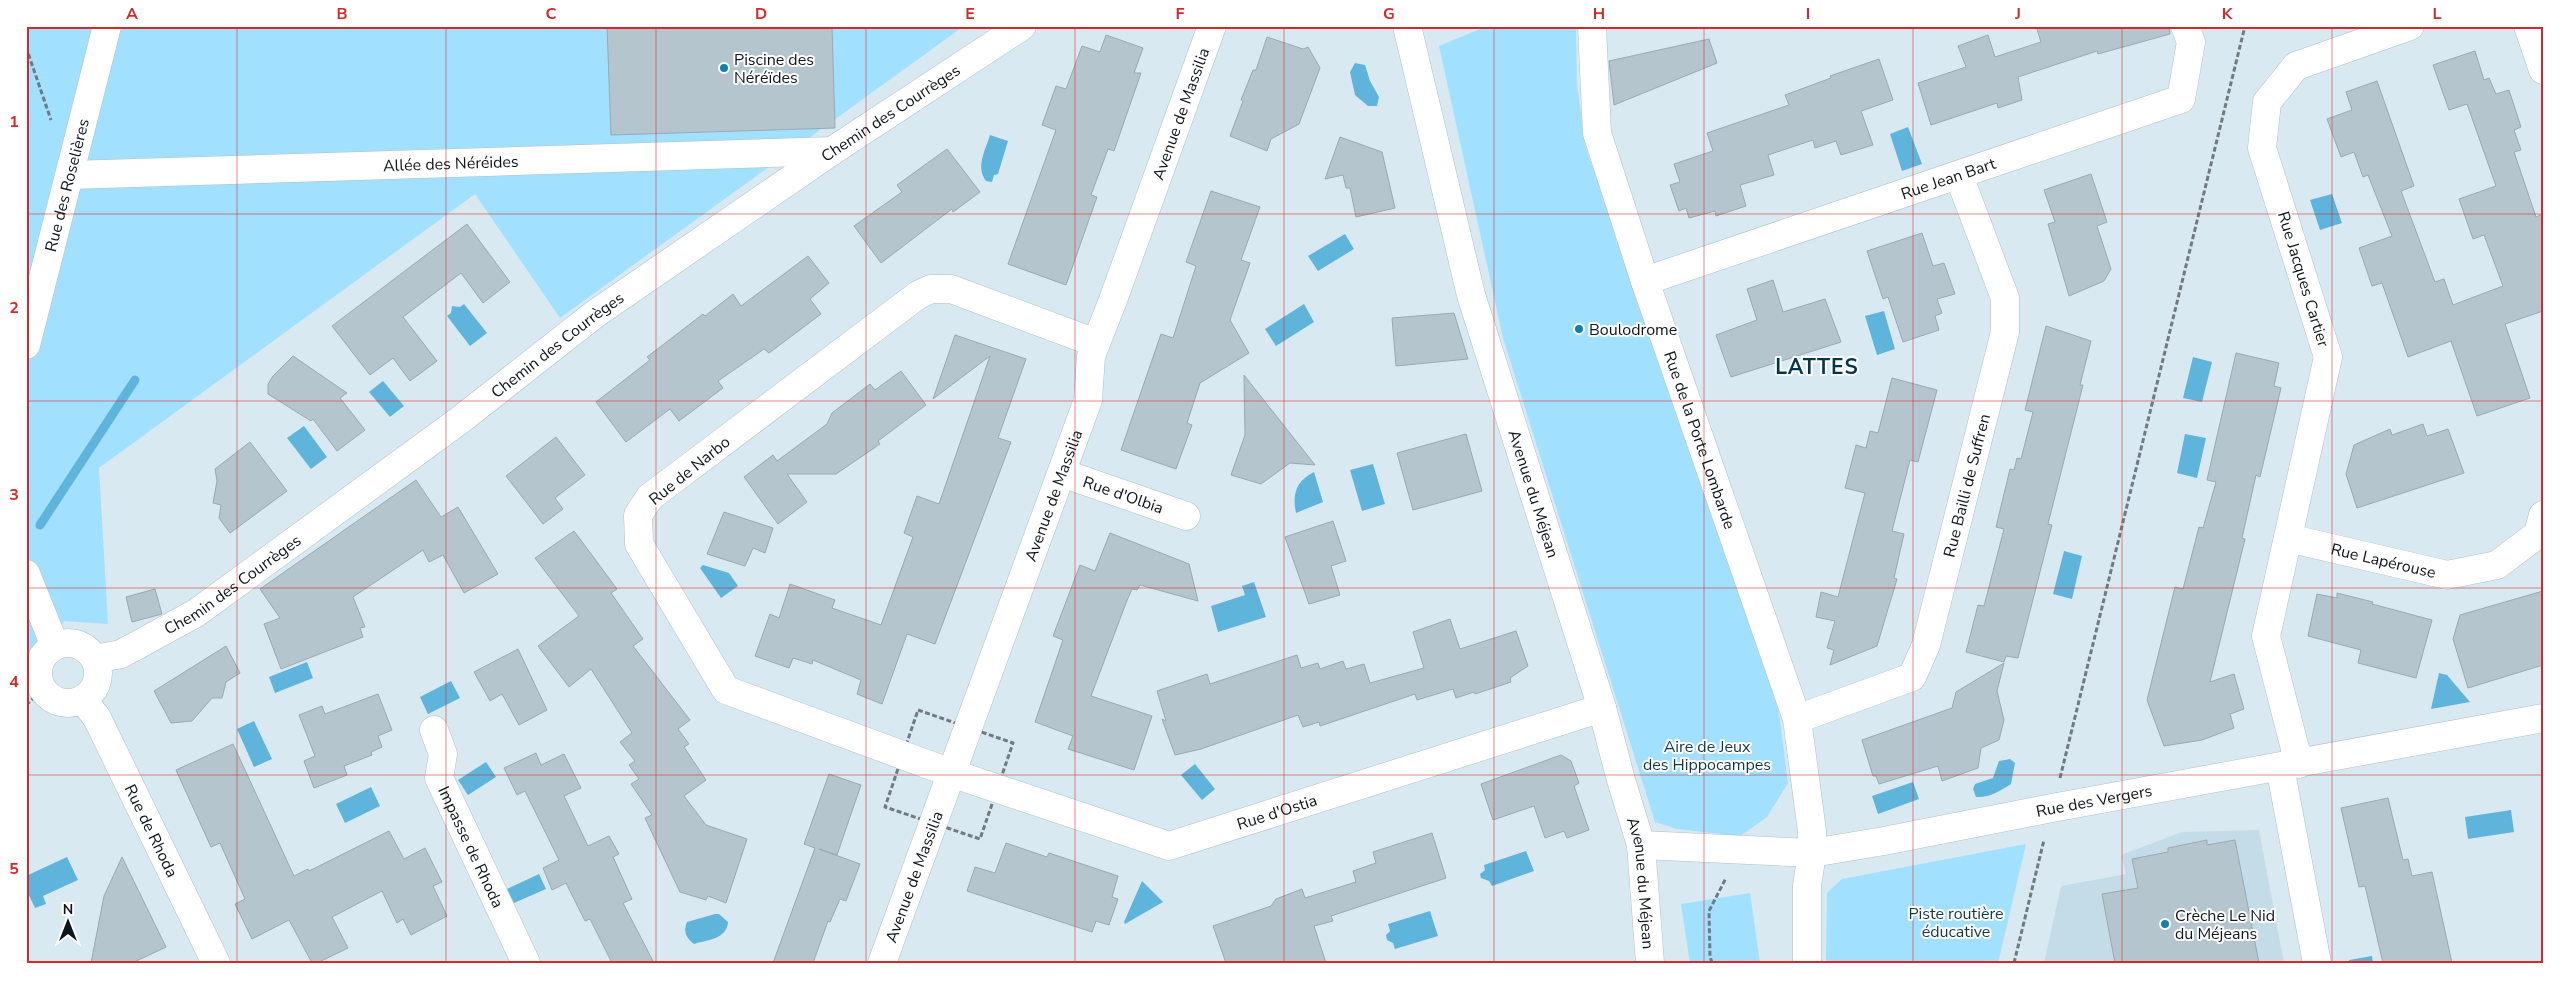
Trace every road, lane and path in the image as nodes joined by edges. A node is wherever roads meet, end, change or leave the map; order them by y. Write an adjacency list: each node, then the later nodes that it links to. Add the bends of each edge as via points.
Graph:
1 (107, 26): 12 (street, Rue des Roselières)
2 (1022, 26): 11 (street, Chemin des Courrèges)
3 (1212, 26): 15 (street, Avenue de Massilia)
4 (1407, 26): 26 (street, Avenue du Méjean, via 1471,295)
5 (1592, 26): 14 (street, Rue de la Porte Lombarde, via 1597,133)
6 (2185, 26): 13 (street, Rue Jean Bart, via 2190,42 2181,99)
7 (2245, 26): 32 (path)
8 (2410, 26): 20 (street, Rue Jacques Cartier, via 2296,66 2267,102 2262,148 2328,357)
9 (2528, 26): 10 (street)
10 (2543, 70)
11 (832, 151): 12 (street, Allée des Néréides); 23 (street, Chemin des Courrèges, via 595,314 460,420 196,614 121,654)
12 (70, 176): 16 (street, Rue des Roselières)
13 (1959, 176): 14 (street, Rue Jean Bart); 28 (street, Rue Bailli de Suffren, via 2005,298 2005,332 1926,646 1912,678)
14 (1645, 281): 28 (street, Rue de la Porte Lombarde)
15 (1096, 343): 17 (street, Avenue de Massilia, via 1090,356 1088,400); 31 (street, Rue de Narbo, via 951,289 931,289 918,295 650,497 638,515 639,544 726,690)
16 (26, 345)
17 (1062, 473): 19 (street, Rue d'Olbia); 31 (street, Avenue de Massilia)
18 (2543, 515): 20 (street, Rue Lapérouse, via 2538,534 2497,565 2447,575)
19 (1186, 516)
20 (2288, 538): 30 (street, Rue Jacques Cartier, via 2266,636)
21 (26, 574): 22 (street)
22 (55, 646): 23 (street, via 73,643 90,651); 24 (street, via 40,660)
23 (95, 659): 25 (street, via 99,677 91,694)
24 (34, 697): 25 (street, via 49,697 66,704)
25 (83, 700): 36 (street, Rue de Rhoda, via 97,718)
26 (1602, 708): 31 (street, Rue d'Ostia, via 1169,846); 33 (street, Avenue du Méjean)
27 (2543, 718): 30 (street, Rue des Vergers)
28 (1797, 719): 35 (street, Rue de la Porte Lombarde)
29 (434, 730): 37 (street, Impasse de Rhoda, via 443,754 438,778)
30 (2290, 765): 32 (street, Rue des Vergers); 43 (street, Rue Jacques Cartier)
31 (951, 773): 38 (street, Avenue de Massilia)
32 (2052, 808): 35 (street, Rue des Vergers); 42 (path)
33 (1642, 845): 34 (street, Rue des Vergers); 39 (street, Avenue du Méjean)
34 (1726, 850): 35 (street, Rue des Vergers); 40 (path, via 1726,879 1709,912)
35 (1812, 853): 41 (street, Rue de la Porte Lombarde, via 1807,886)
36 (216, 963)
37 (526, 963)
38 (882, 963)
39 (1650, 963)
40 (1712, 963)
41 (1807, 963)
42 (2014, 963)
43 (2318, 963)

